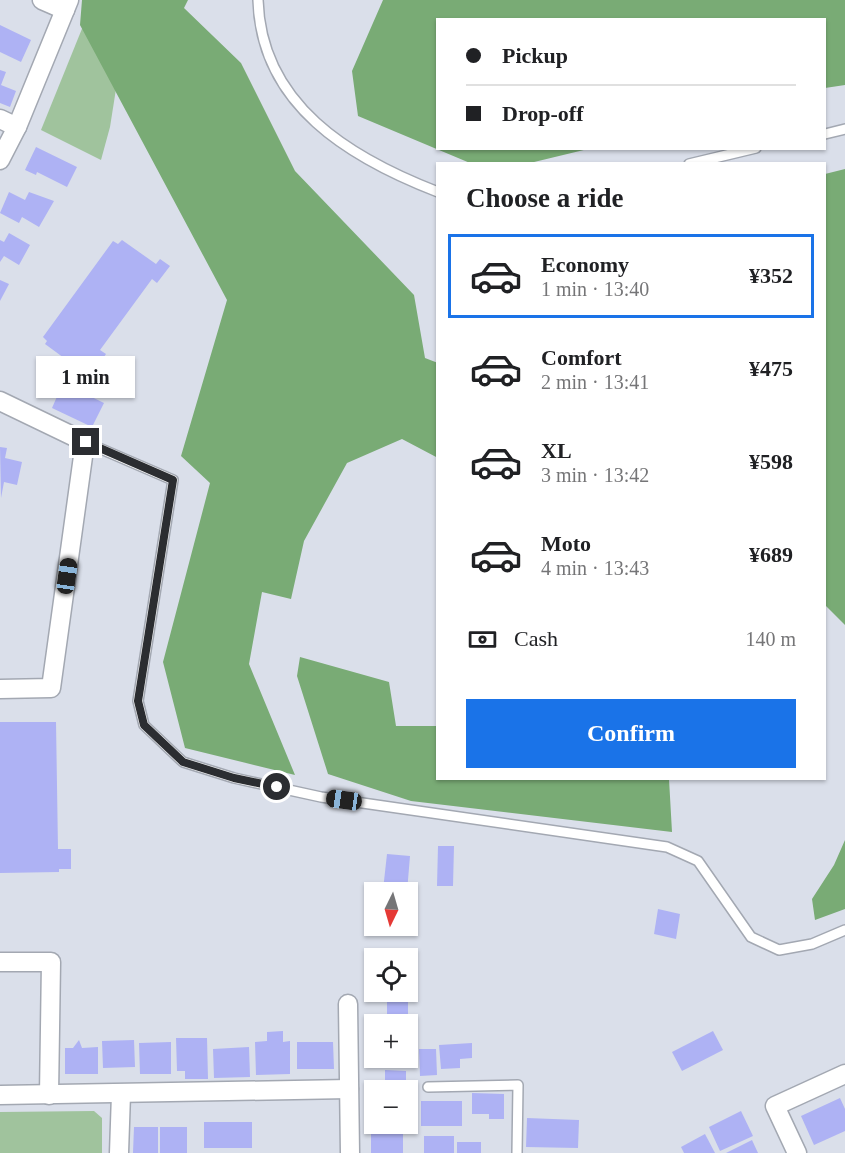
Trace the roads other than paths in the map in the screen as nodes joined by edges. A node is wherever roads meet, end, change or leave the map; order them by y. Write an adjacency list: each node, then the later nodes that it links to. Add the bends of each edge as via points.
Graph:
1 (42, 0): 3 (street)
2 (258, 0): 11 (lane, via 259,25 276,75 308,116 340,145)
3 (67, 5): 5 (street)
4 (0, 119): 5 (street)
5 (17, 127): 9 (street)
6 (845, 129): 7 (lane)
7 (826, 134)
8 (748, 150): 10 (lane)
9 (0, 160)
10 (697, 162)
11 (436, 191)
12 (0, 401): 13 (street)
13 (86, 442): 14 (street, via 51,688); 15 (lane, via 173,480 138,701 144,725 183,762 234,778 321,796 667,847 698,861 752,937 779,950 812,944)
14 (0, 689)
15 (845, 930)
16 (0, 962): 23 (street, via 51,962)
17 (348, 1004): 20 (street)
18 (845, 1074): 27 (street, via 775,1106)
19 (428, 1087): 26 (lane, via 518,1085)
20 (349, 1089): 21 (street); 25 (street)
21 (121, 1094): 23 (street); 24 (street)
22 (0, 1095): 23 (street)
23 (49, 1095)
24 (119, 1153)
25 (350, 1153)
26 (517, 1153)
27 (797, 1153)

